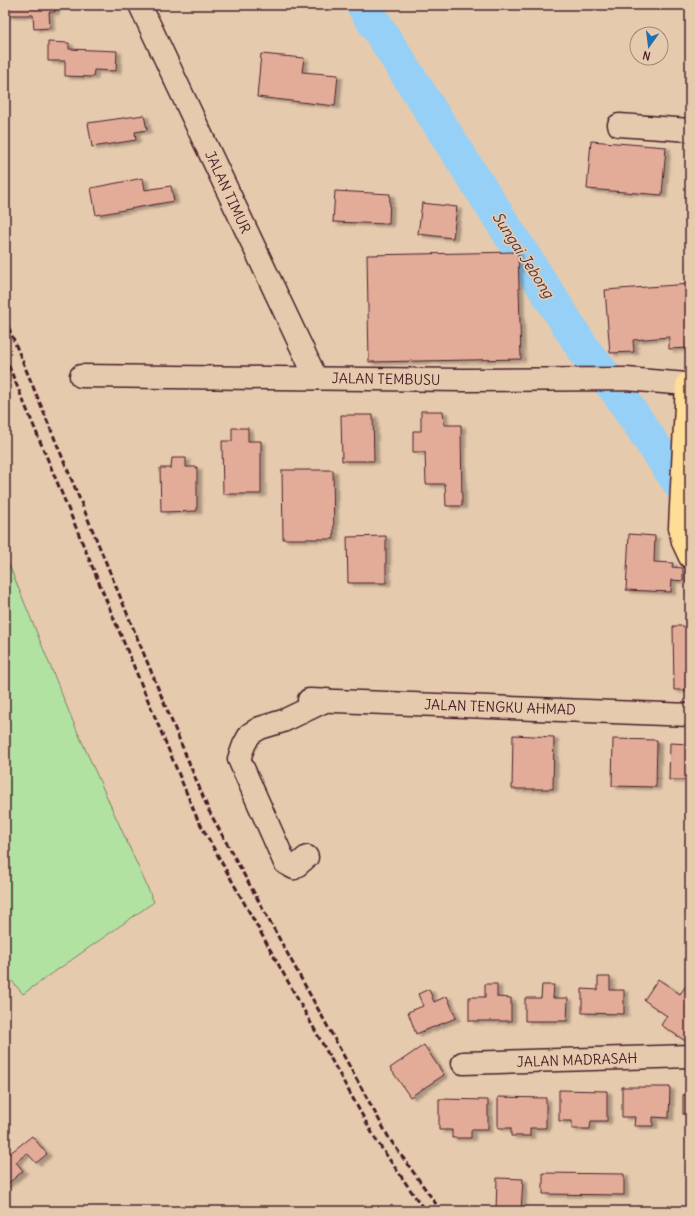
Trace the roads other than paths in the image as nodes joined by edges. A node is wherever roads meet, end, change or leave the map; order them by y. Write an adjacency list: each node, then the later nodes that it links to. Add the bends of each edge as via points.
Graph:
1 (140, 5): 5 (street, JALAN TIMUR)
2 (618, 125): 3 (street)
3 (690, 130)
4 (81, 376): 5 (street, JALAN TEMBUSU)
5 (316, 378): 6 (street, JALAN TEMBUSU, via 626,379)
6 (688, 384): 7 (main road, via 680,528)
7 (690, 557)
8 (690, 715): 9 (street, JALAN TENGKU AHMAD, via 318,700 283,721 250,734 239,758 285,863 294,868)
9 (307, 857)
10 (690, 1056): 11 (street, JALAN MADRASAH)
11 (463, 1063)

